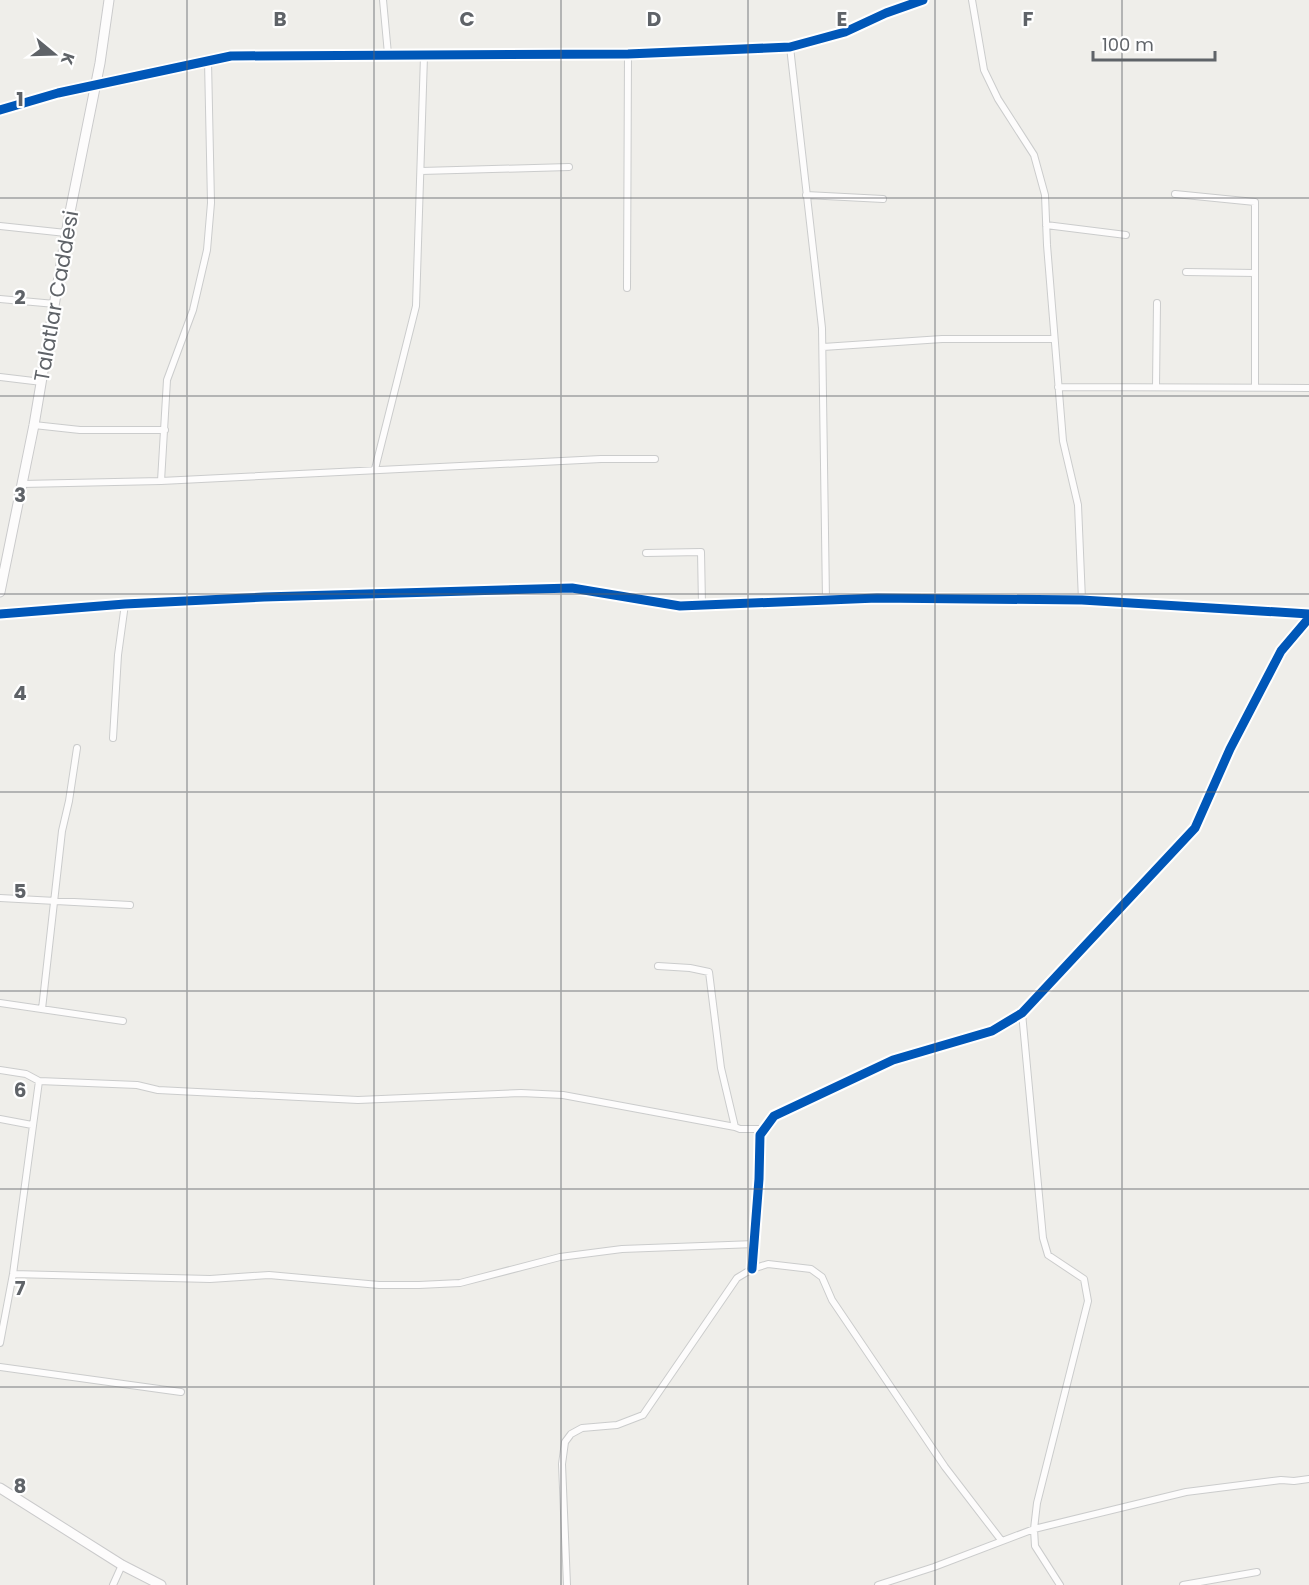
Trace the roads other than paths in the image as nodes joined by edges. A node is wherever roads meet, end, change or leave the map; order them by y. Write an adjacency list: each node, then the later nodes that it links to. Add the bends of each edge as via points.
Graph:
1 (109, 0): 10 (street, Talatlar Caddesi)
2 (383, 0): 6 (street)
3 (923, 0): 5 (street, via 845,32)
4 (972, 0): 17 (street, via 984,70 1034,154 1045,195)
5 (790, 47): 7 (street); 15 (street)
6 (388, 54): 8 (street); 9 (street, via 231,56)
7 (628, 54): 8 (street); 23 (street)
8 (424, 56): 13 (street)
9 (208, 61): 10 (street); 36 (street, via 211,203 207,250 193,310 167,380)
10 (94, 87): 11 (street); 19 (street, Talatlar Caddesi)
11 (0, 110)
12 (569, 167): 13 (street)
13 (421, 171): 38 (street, via 416,306)
14 (1175, 194): 22 (street, via 1255,202)
15 (806, 195): 16 (street); 28 (street)
16 (883, 199)
17 (1046, 225): 20 (street); 27 (street)
18 (0, 226): 19 (street)
19 (66, 233): 26 (street, Talatlar Caddesi)
20 (1126, 236)
21 (1186, 272): 22 (street)
22 (1255, 273): 33 (street)
23 (627, 288)
24 (0, 299): 26 (street)
25 (1157, 303): 32 (street)
26 (55, 304): 30 (street, Talatlar Caddesi)
27 (1054, 339): 28 (street, via 942,339); 31 (street)
28 (823, 347): 44 (street)
29 (0, 377): 30 (street)
30 (42, 382): 35 (street, Talatlar Caddesi)
31 (1059, 387): 32 (street); 45 (street, via 1063,441 1077,505)
32 (1156, 387): 33 (street)
33 (1255, 387): 34 (street)
34 (1309, 388)
35 (34, 425): 36 (street, via 80,430); 40 (street, Talatlar Caddesi)
36 (165, 430): 39 (street)
37 (655, 459): 38 (street)
38 (375, 469): 39 (street)
39 (162, 480): 40 (street)
40 (22, 484): 42 (street, Talatlar Caddesi)
41 (646, 553): 47 (street, via 701,552)
42 (3, 565): 43 (street, Talatlar Caddesi)
43 (0, 592)
44 (826, 600): 45 (street); 47 (street)
45 (1082, 600): 49 (street)
46 (125, 604): 47 (street, via 572,588 680,606); 48 (street); 50 (street)
47 (702, 605)
48 (0, 614)
49 (1309, 616): 58 (street, via 1281,651 1230,749 1195,828)
50 (113, 738)
51 (77, 748): 53 (street)
52 (0, 898): 53 (street)
53 (53, 901): 54 (street); 57 (street)
54 (130, 905)
55 (658, 966): 64 (street, via 709,972 721,1068)
56 (0, 1003): 57 (street)
57 (42, 1009): 59 (street)
58 (1022, 1014): 65 (street, via 992,1031 893,1060 774,1116); 76 (street, via 1043,1238 1048,1255 1084,1279 1088,1301 1037,1503)
59 (123, 1020)
60 (0, 1070): 61 (street, via 26,1074)
61 (39, 1081): 63 (street); 64 (street, via 358,1100 521,1093 563,1095)
62 (0, 1119): 63 (street)
63 (32, 1125): 68 (street)
64 (735, 1127): 65 (street)
65 (764, 1129): 66 (street, via 760,1135)
66 (755, 1244): 67 (street); 68 (street, via 622,1249 560,1257 460,1283 418,1285 269,1275 210,1279)
67 (752, 1269): 77 (street, via 768,1264 811,1269 822,1277 832,1300 945,1467); 82 (street, via 737,1278 643,1415 617,1425 582,1428 565,1442 562,1464)
68 (13, 1274): 70 (street)
69 (0, 1291): 70 (street)
70 (9, 1292): 71 (street)
71 (0, 1343)
72 (0, 1367): 73 (street)
73 (181, 1392)
74 (1309, 1479): 76 (street, via 1186,1492)
75 (0, 1488): 78 (street)
76 (1034, 1529): 77 (street); 84 (street, via 1035,1546)
77 (1001, 1540): 83 (street)
78 (122, 1565): 80 (street); 81 (street)
79 (1257, 1572): 85 (street)
80 (112, 1585)
81 (160, 1585)
82 (567, 1585)
83 (878, 1585)
84 (1060, 1585)
85 (1183, 1585)

